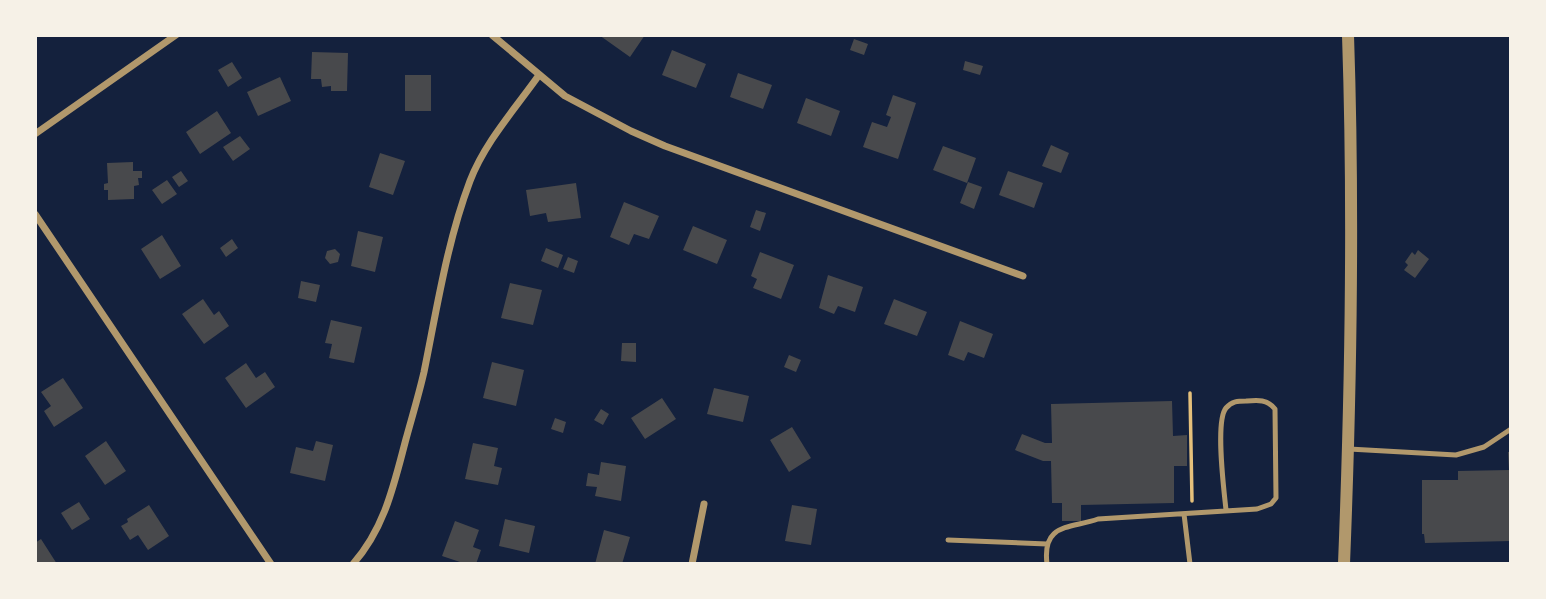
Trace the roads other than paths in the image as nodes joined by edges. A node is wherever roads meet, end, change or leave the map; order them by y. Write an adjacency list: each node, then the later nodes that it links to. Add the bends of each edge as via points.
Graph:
1 (176, 35): 5 (street)
2 (492, 35): 4 (street)
3 (1348, 35): 9 (street, via 1353,236)
4 (539, 75): 7 (street, via 565,96 665,146); 16 (street, via 487,148 471,180 457,221 393,491 378,528)
5 (35, 134)
6 (35, 214): 15 (street)
7 (1023, 276)
8 (1511, 429): 9 (lane, via 1484,447 1456,455)
9 (1349, 449): 20 (street)
10 (704, 504): 17 (street)
11 (1226, 510): 11 (lane, via 1257,509 1276,498 1275,409 1270,403 1234,402 1225,409 1220,423); 12 (lane)
12 (1184, 514): 14 (lane, via 1098,519 1063,527 1052,533); 19 (lane)
13 (948, 540): 14 (lane)
14 (1047, 544): 18 (lane)
15 (271, 564)
16 (353, 564)
17 (692, 564)
18 (1047, 564)
19 (1190, 564)
20 (1344, 564)

